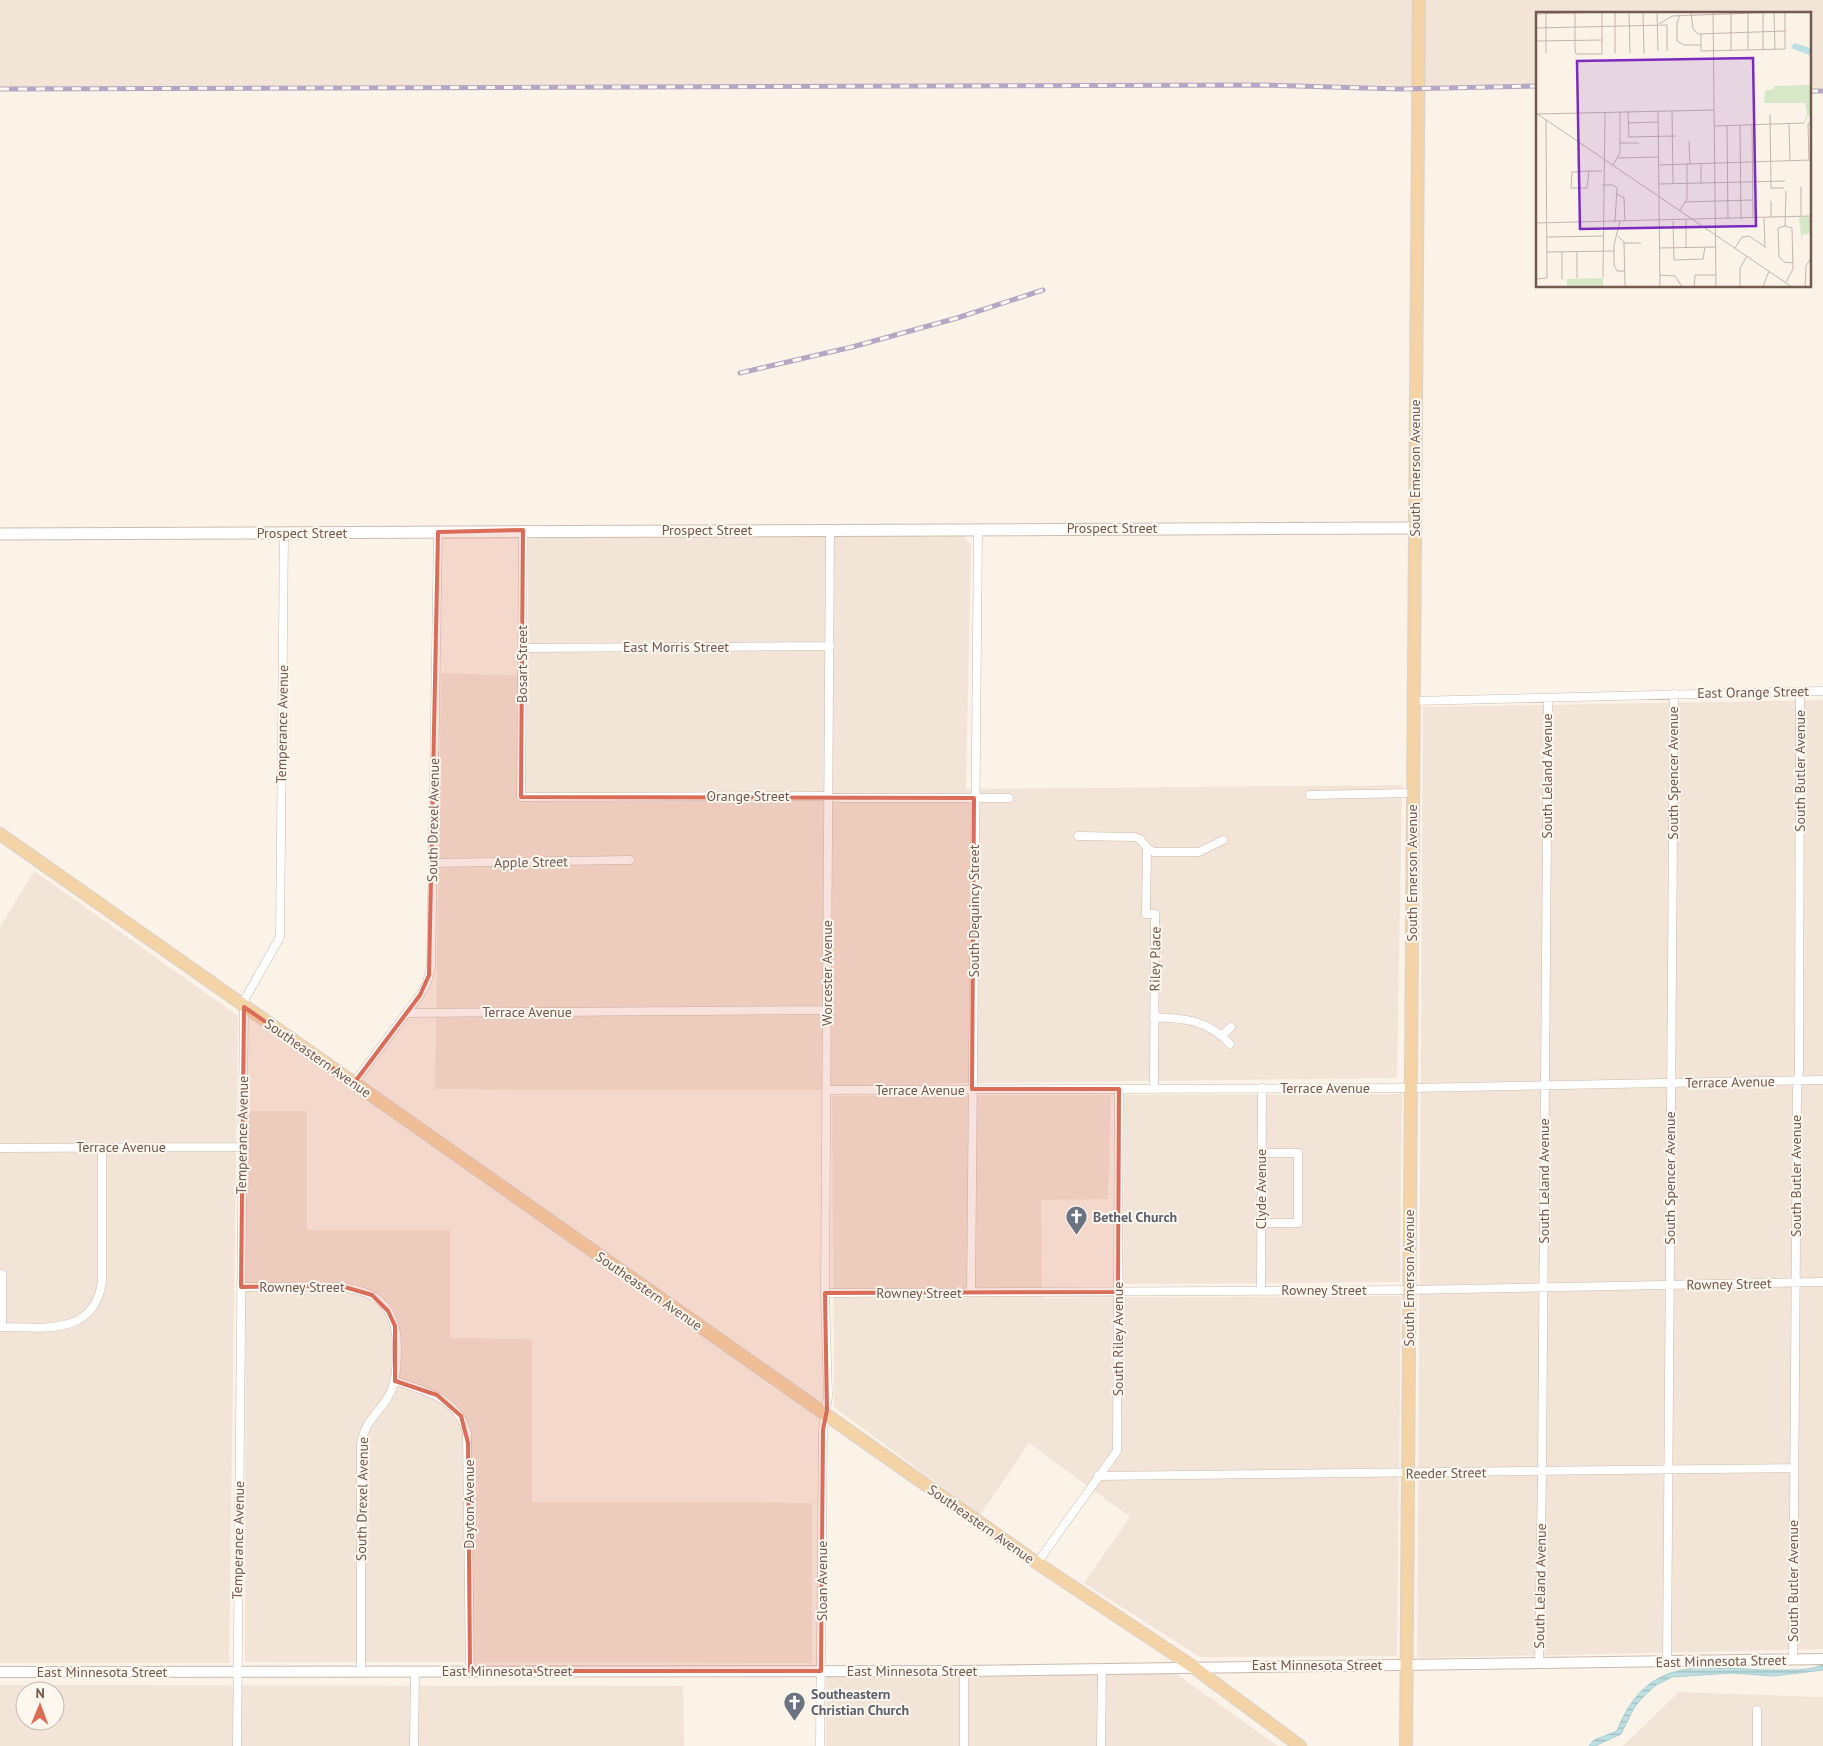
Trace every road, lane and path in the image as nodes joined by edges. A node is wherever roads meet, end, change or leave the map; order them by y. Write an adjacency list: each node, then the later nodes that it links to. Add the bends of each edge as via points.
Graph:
1 (1419, 0): 2 (main road, South Emerson Avenue)
2 (1415, 528): 3 (main road, Prospect Street); 15 (main road, South Emerson Avenue)
3 (978, 529): 5 (main road, Prospect Street); 20 (street, South Dequincy Street)
4 (523, 530): 5 (main road, Prospect Street); 6 (main road, Prospect Street); 10 (street, Bosart Street)
5 (830, 530): 9 (street, Worcester Avenue)
6 (438, 532): 7 (main road, Prospect Street); 27 (street, South Drexel Avenue)
7 (284, 533): 8 (main road, Prospect Street); 28 (street, Temperance Avenue, via 280,937)
8 (0, 534)
9 (830, 646): 10 (street, East Morris Street); 19 (street, Worcester Avenue)
10 (522, 648): 18 (street, Bosart Street)
11 (1823, 691): 12 (street, East Orange Street)
12 (1800, 692): 13 (street, East Orange Street); 35 (street, South Butler Avenue)
13 (1674, 694): 14 (street, East Orange Street); 38 (street, South Spencer Avenue)
14 (1548, 698): 15 (street, East Orange Street); 39 (street, South Leland Avenue)
15 (1414, 701): 16 (main road, South Emerson Avenue)
16 (1413, 793): 17 (street); 41 (main road, South Emerson Avenue)
17 (1310, 795)
18 (521, 797): 19 (street, Orange Street)
19 (829, 797): 20 (street, Orange Street); 29 (street, Worcester Avenue)
20 (974, 798): 21 (street, Orange Street); 42 (street, South Dequincy Street)
21 (1009, 798)
22 (0, 834): 28 (main road, Southeastern Avenue)
23 (1078, 836): 25 (street, via 1134,837)
24 (1223, 840): 25 (street, via 1193,853 1154,852)
25 (1147, 848): 31 (street, Riley Place, via 1146,914 1155,914)
26 (630, 860): 27 (street, Apple Street)
27 (433, 863): 30 (street, South Drexel Avenue, via 430,970 423,992)
28 (244, 1006): 37 (main road, Southeastern Avenue); 47 (street, Temperance Avenue)
29 (827, 1010): 30 (street, Terrace Avenue); 45 (street, Worcester Avenue)
30 (407, 1013): 37 (street, South Drexel Avenue)
31 (1154, 1017): 33 (street, via 1191,1019); 44 (street, Riley Place)
32 (1231, 1027): 33 (street)
33 (1222, 1035): 34 (street)
34 (1230, 1044)
35 (1798, 1080): 36 (street, Terrace Avenue); 38 (street, Terrace Avenue); 53 (street, South Butler Avenue)
36 (1823, 1080)
37 (354, 1083): 65 (main road, Southeastern Avenue)
38 (1671, 1083): 39 (street, Terrace Avenue); 54 (street, South Spencer Avenue)
39 (1545, 1085): 41 (street, Terrace Avenue); 56 (street, South Leland Avenue)
40 (1262, 1088): 41 (street, Terrace Avenue); 44 (street, Terrace Avenue); 49 (street, Clyde Avenue)
41 (1411, 1088): 58 (main road, South Emerson Avenue)
42 (972, 1089): 43 (street, Terrace Avenue); 45 (street, Terrace Avenue); 59 (street, South Dequincy Street)
43 (1119, 1089): 44 (street, Terrace Avenue); 60 (street, South Riley Avenue)
44 (1154, 1089)
45 (826, 1090): 61 (street, Worcester Avenue)
46 (102, 1147): 47 (street, Terrace Avenue); 48 (street, Terrace Avenue); 63 (street, via 102,1281 98,1296 90,1310 62,1327)
47 (242, 1147): 55 (street, Temperance Avenue)
48 (0, 1148)
49 (1262, 1153): 50 (street, Clyde Avenue); 50 (street, via 1298,1153 1298,1223)
50 (1261, 1223): 57 (street, Clyde Avenue)
51 (2, 1274): 63 (street)
52 (1823, 1282): 53 (street, Rowney Street)
53 (1795, 1283): 54 (street, Rowney Street); 66 (street, South Butler Avenue)
54 (1669, 1285): 56 (street, Rowney Street); 67 (street, South Spencer Avenue)
55 (241, 1287): 62 (street, Rowney Street, via 355,1288 372,1295); 85 (street, Temperance Avenue)
56 (1544, 1287): 58 (street, Rowney Street); 68 (street, South Leland Avenue)
57 (1261, 1290): 58 (street, Rowney Street); 60 (street, Rowney Street)
58 (1409, 1290): 69 (main road, South Emerson Avenue)
59 (971, 1292): 60 (street, Rowney Street); 61 (street, Rowney Street)
60 (1118, 1292): 70 (street, South Riley Avenue, via 1117,1450)
61 (825, 1293): 65 (street, Worcester Avenue)
62 (386, 1308): 64 (street, South Drexel Avenue, via 396,1334)
63 (1, 1327)
64 (395, 1381): 79 (street, South Drexel Avenue, via 387,1398 368,1422 361,1445); 81 (street, Dayton Avenue, via 445,1400 458,1412 466,1429)
65 (826, 1415): 71 (main road, Southeastern Avenue); 82 (street, Sloan Avenue, via 823,1430)
66 (1794, 1468): 67 (street, Reeder Street); 73 (street, South Butler Avenue)
67 (1668, 1469): 68 (street, Reeder Street); 74 (street, South Spencer Avenue)
68 (1542, 1472): 69 (street, Reeder Street); 76 (street, South Leland Avenue)
69 (1408, 1474): 70 (street, Reeder Street); 75 (main road, South Emerson Avenue)
70 (1098, 1476): 71 (street, South Riley Avenue)
71 (1037, 1563): 77 (main road, Southeastern Avenue)
72 (1823, 1659): 73 (street, East Minnesota Street)
73 (1793, 1660): 74 (street, East Minnesota Street)
74 (1667, 1662): 76 (street, East Minnesota Street)
75 (1407, 1664): 76 (street, East Minnesota Street); 77 (street, East Minnesota Street); 93 (main road, South Emerson Avenue)
76 (1538, 1664)
77 (1192, 1666): 78 (street, East Minnesota Street); 92 (main road, Southeastern Avenue)
78 (1102, 1670): 83 (street, East Minnesota Street); 91 (street)
79 (361, 1671): 80 (street, East Minnesota Street); 85 (street, East Minnesota Street)
80 (415, 1671): 81 (street, East Minnesota Street); 88 (street)
81 (470, 1671): 82 (street, East Minnesota Street)
82 (821, 1671): 83 (street, East Minnesota Street); 89 (street, Sloan Avenue)
83 (964, 1671): 90 (street)
84 (0, 1672): 85 (street, East Minnesota Street)
85 (237, 1672): 87 (street, Temperance Avenue)
86 (1757, 1710): 94 (street)
87 (236, 1746)
88 (414, 1746)
89 (820, 1746)
90 (964, 1746)
91 (1101, 1746)
92 (1300, 1746)
93 (1406, 1746)
94 (1756, 1746)

